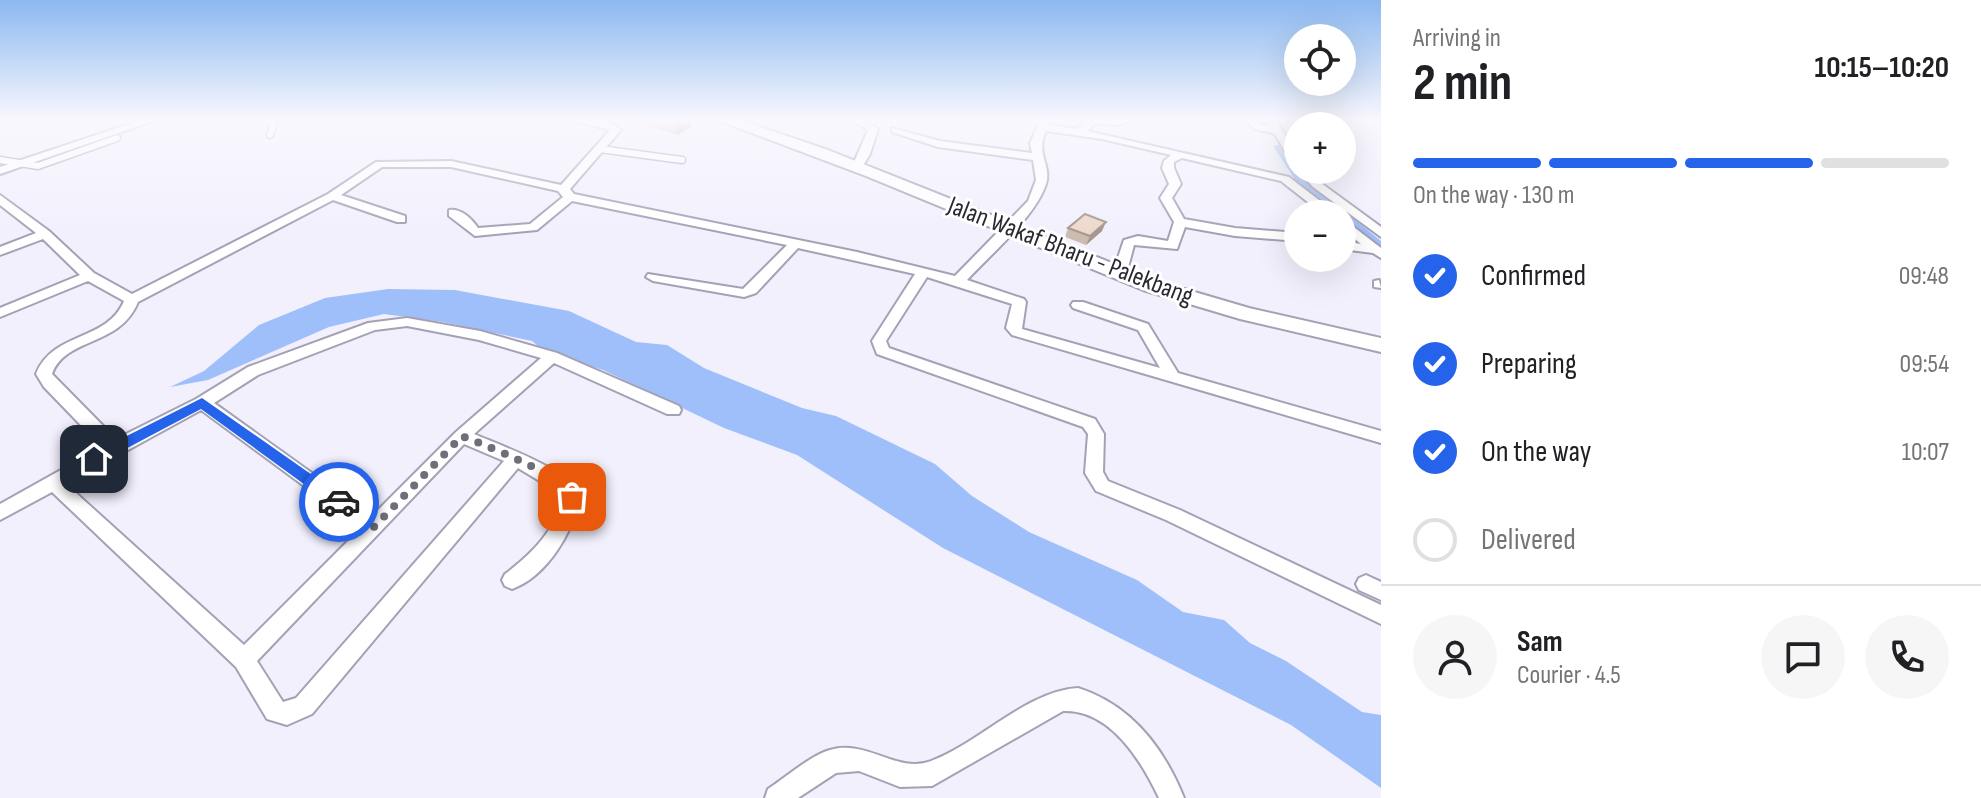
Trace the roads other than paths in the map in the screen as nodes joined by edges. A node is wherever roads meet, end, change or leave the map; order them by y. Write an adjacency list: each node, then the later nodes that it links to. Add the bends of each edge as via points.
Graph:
1 (42, 156): 13 (street)
2 (66, 156): 13 (lane, via 38,166)
3 (595, 156): 19 (street)
4 (654, 156): 12 (lane)
5 (827, 156): 14 (main road, Jalan Wakaf Bharu - Palekbang)
6 (864, 156): 14 (street)
7 (1031, 156): 10 (street)
8 (1177, 156): 25 (street, via 1169,161 1175,184 1166,198)
9 (1184, 156): 16 (street)
10 (1037, 157): 26 (street, via 1040,189)
11 (0, 160): 13 (lane)
12 (682, 160)
13 (22, 163): 15 (street)
14 (857, 167): 26 (main road, Jalan Wakaf Bharu - Palekbang)
15 (0, 171)
16 (1284, 179)
17 (1292, 184): 22 (street)
18 (1313, 184): 28 (street)
19 (567, 193): 20 (street, via 451,164 380,164); 23 (street, via 528,229 475,232); 31 (street)
20 (332, 196): 24 (street); 40 (street)
21 (0, 199): 29 (street)
22 (1313, 200)
23 (453, 213)
24 (401, 219)
25 (1180, 222): 30 (street); 36 (street, via 1173,246 1128,243)
26 (1007, 227): 36 (main road, Jalan Wakaf Bharu - Palekbang); 39 (street)
27 (1356, 233): 34 (street)
28 (1381, 233)
29 (45, 234): 33 (street); 37 (street)
30 (1284, 236)
31 (796, 243): 35 (street); 38 (street, via 744,293)
32 (1356, 248): 34 (street)
33 (0, 251)
34 (1379, 252)
35 (922, 274): 39 (street); 56 (street, via 879,341 882,351 1089,423 1096,434 1094,473 1102,486 1192,523)
36 (1119, 275): 43 (main road, Jalan Wakaf Bharu - Palekbang, via 1199,301)
37 (89, 276): 40 (street); 42 (street)
38 (653, 277)
39 (958, 281): 45 (street, via 1016,299 1017,332)
40 (132, 300): 50 (street, via 122,321 56,355 44,367 50,383)
41 (1078, 305): 45 (street, via 1146,330)
42 (0, 313)
43 (1381, 345)
44 (552, 356): 46 (street, via 480,336 391,322 269,363); 47 (street); 48 (street)
45 (1173, 377): 49 (street)
46 (202, 403): 50 (street); 54 (street)
47 (673, 410)
48 (462, 436): 51 (street); 54 (street)
49 (1381, 437)
50 (114, 448): 52 (street)
51 (516, 459): 55 (street, via 567,487 572,497 559,530 539,559); 57 (street, via 304,706 283,715 275,711)
52 (54, 483): 53 (street); 57 (street)
53 (0, 513)
54 (374, 527): 57 (street)
55 (512, 580)
56 (1381, 615)
57 (244, 660)
58 (777, 798): 59 (street, via 832,761 859,759 900,775 932,774 1060,700 1076,696 1094,701 1146,752)
59 (1172, 798)

